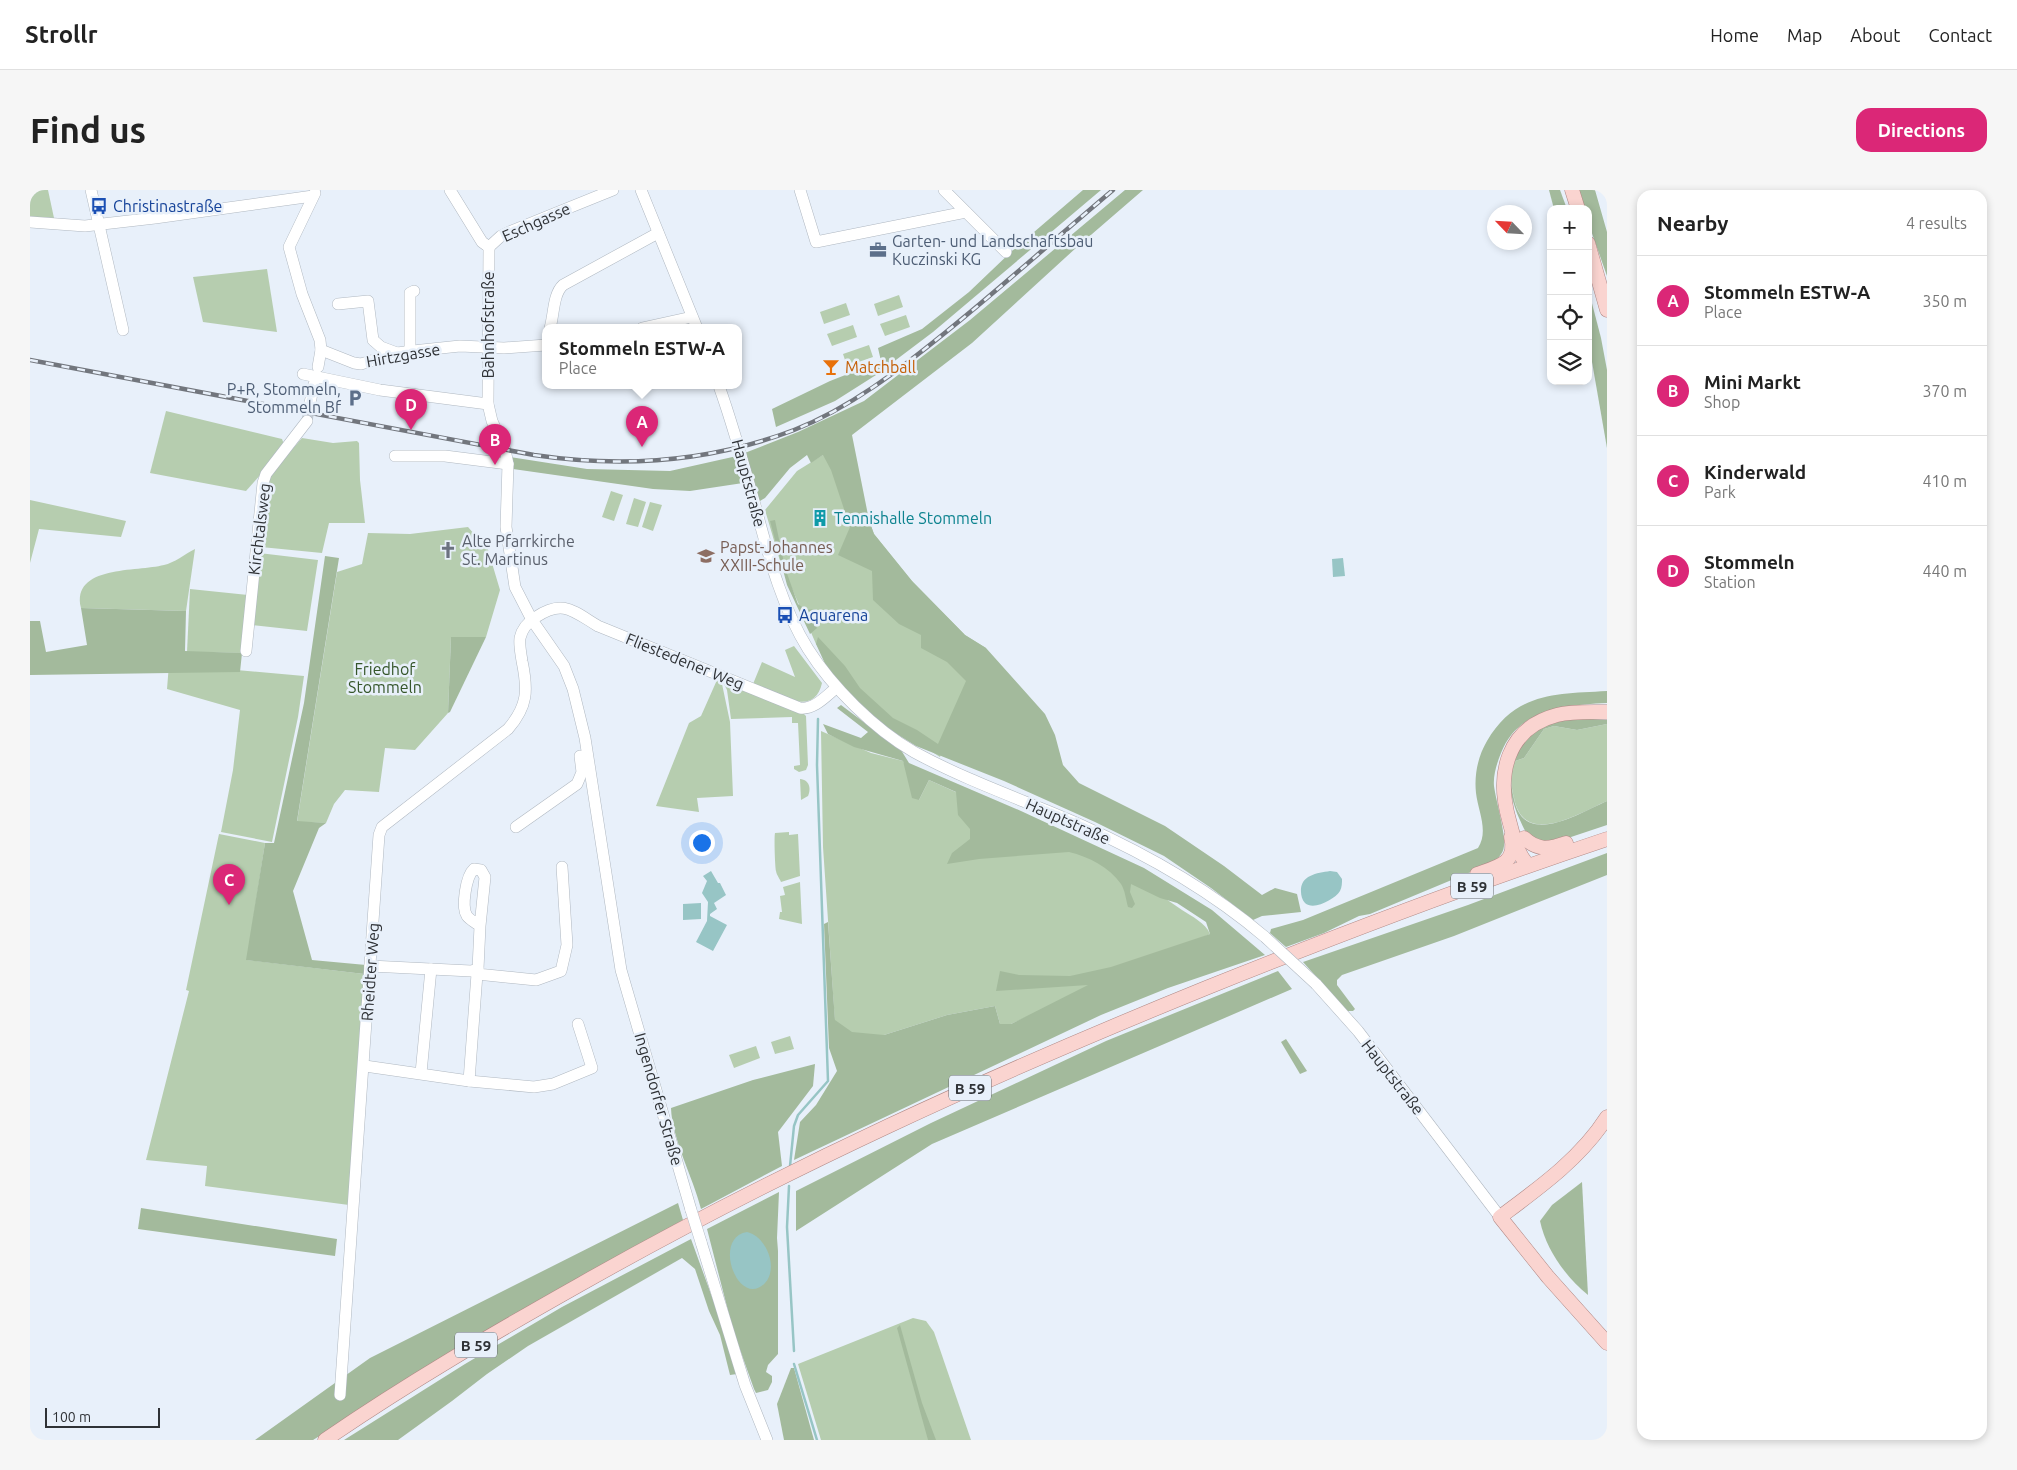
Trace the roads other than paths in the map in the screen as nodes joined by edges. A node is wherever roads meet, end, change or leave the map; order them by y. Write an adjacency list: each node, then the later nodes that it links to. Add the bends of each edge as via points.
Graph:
1 (91, 190): 12 (street)
2 (450, 190): 14 (street, via 482,242)
3 (614, 190): 14 (street, Eschgasse, via 509,232)
4 (641, 190): 13 (street)
5 (800, 190): 10 (street, via 816,242)
6 (944, 190): 10 (street)
7 (1572, 190): 9 (main road)
8 (315, 193): 12 (street); 27 (street, via 290,247)
9 (1577, 205)
10 (966, 212): 16 (street)
11 (30, 222): 12 (street)
12 (98, 224): 24 (street)
13 (658, 233): 20 (street); 21 (street, via 563,285 557,293)
14 (489, 247): 26 (street, Bahnhofstraße)
15 (1590, 250): 19 (main road)
16 (1006, 252)
17 (414, 291): 28 (street, via 410,293)
18 (338, 304): 29 (street, via 368,301 373,340)
19 (1607, 310)
20 (692, 317): 22 (street); 23 (street)
21 (551, 324)
22 (660, 324)
23 (695, 324)
24 (123, 330)
25 (542, 343): 26 (street, Hirtzgasse)
26 (487, 348): 28 (street, Hirtzgasse, via 460,346); 35 (street, Bahnhofstraße)
27 (321, 350): 29 (street, Hirtzgasse, via 361,364); 30 (street)
28 (410, 352): 29 (street, Hirtzgasse)
29 (397, 353)
30 (318, 367)
31 (303, 374): 35 (street, via 380,390)
32 (314, 384): 34 (street)
33 (720, 389): 42 (street, Hauptstraße, via 781,592 807,648)
34 (310, 402)
35 (488, 404): 37 (street, Bahnhofstraße)
36 (306, 421): 41 (street, Kirchtalsweg, via 266,474 263,483)
37 (503, 445): 39 (street, Ingendorfer Straße)
38 (395, 456): 39 (street, via 445,456)
39 (508, 464): 40 (street, Ingendorfer Straße, via 505,509 511,570 515,587)
40 (532, 620): 42 (street, Fliestedener Weg, via 546,610 558,607 571,610 598,626 800,708 809,708); 44 (street, Ingendorfer Straße, via 568,675); 54 (street, Rheidter Weg, via 523,630 520,640 526,694 517,718 508,729 382,827)
41 (246, 651)
42 (836, 688): 62 (street, Hauptstraße, bridge, via 890,736 914,752 1126,846 1216,901 1265,938 1316,984 1358,1031)
43 (1607, 712): 45 (main road, via 1558,714 1524,732 1511,748 1506,764)
44 (586, 748): 46 (street, Ingendorfer Straße, via 580,753 582,772 577,784); 66 (street, Ingendorfer Straße, bridge, via 621,970 745,1385)
45 (1505, 802): 48 (main road, via 1511,805); 50 (main road, via 1521,855); 52 (main road, via 1505,818 1513,848 1508,860 1466,879)
46 (516, 827)
47 (1607, 829): 48 (main road, via 1544,849)
48 (1524, 838): 50 (main road, via 1529,850)
49 (1607, 839): 50 (main road, B 59)
50 (1528, 865): 52 (main road, B 59)
51 (562, 867): 56 (street, via 567,945 561,971 536,980)
52 (1416, 908): 65 (main road, B 59, via 1058,1049 798,1169 675,1232 501,1329)
53 (480, 926): 56 (street)
54 (370, 966): 55 (street); 58 (street, Rheidter Weg)
55 (431, 969): 56 (street); 59 (street)
56 (478, 972): 60 (street)
57 (578, 1024): 60 (street, via 592,1068 553,1084 534,1087)
58 (365, 1066): 59 (street); 64 (street, Rheidter Weg)
59 (421, 1073): 60 (street)
60 (469, 1081)
61 (1607, 1117): 62 (main road, via 1587,1144 1562,1168)
62 (1500, 1217): 63 (main road)
63 (1607, 1343)
64 (340, 1395)
65 (325, 1440)
66 (767, 1440)

